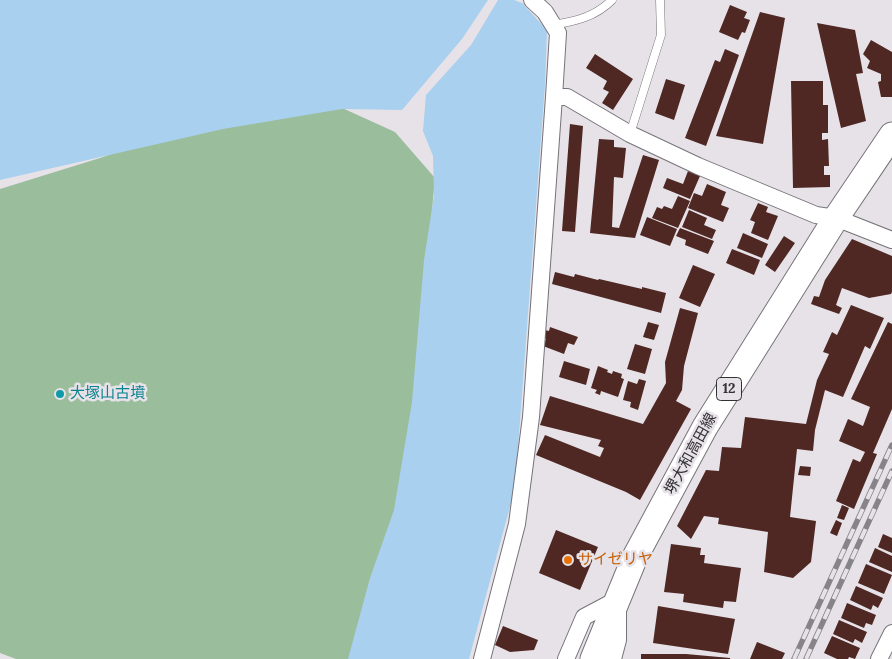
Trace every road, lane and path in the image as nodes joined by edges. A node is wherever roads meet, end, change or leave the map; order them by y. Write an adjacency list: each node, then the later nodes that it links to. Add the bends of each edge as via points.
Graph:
1 (532, 0): 4 (street)
2 (612, 0): 4 (lane, via 589,17)
3 (660, 0): 6 (lane, via 661,35)
4 (553, 25): 5 (street, via 558,33)
5 (554, 96): 6 (street, via 566,97); 12 (street, via 531,417 517,524)
6 (630, 134): 8 (street, via 816,215)
7 (892, 135): 8 (main road, 堺大和高田線 / 12)
8 (836, 218): 9 (street); 10 (main road, 堺大和高田線 / 12, via 705,427 635,557)
9 (892, 240)
10 (618, 599): 13 (street, via 584,617); 14 (main road, 堺大和高田線 / 12); 15 (street, via 618,640)
11 (892, 633): 16 (street)
12 (482, 659)
13 (566, 659)
14 (593, 659)
15 (613, 659)
16 (879, 659)

